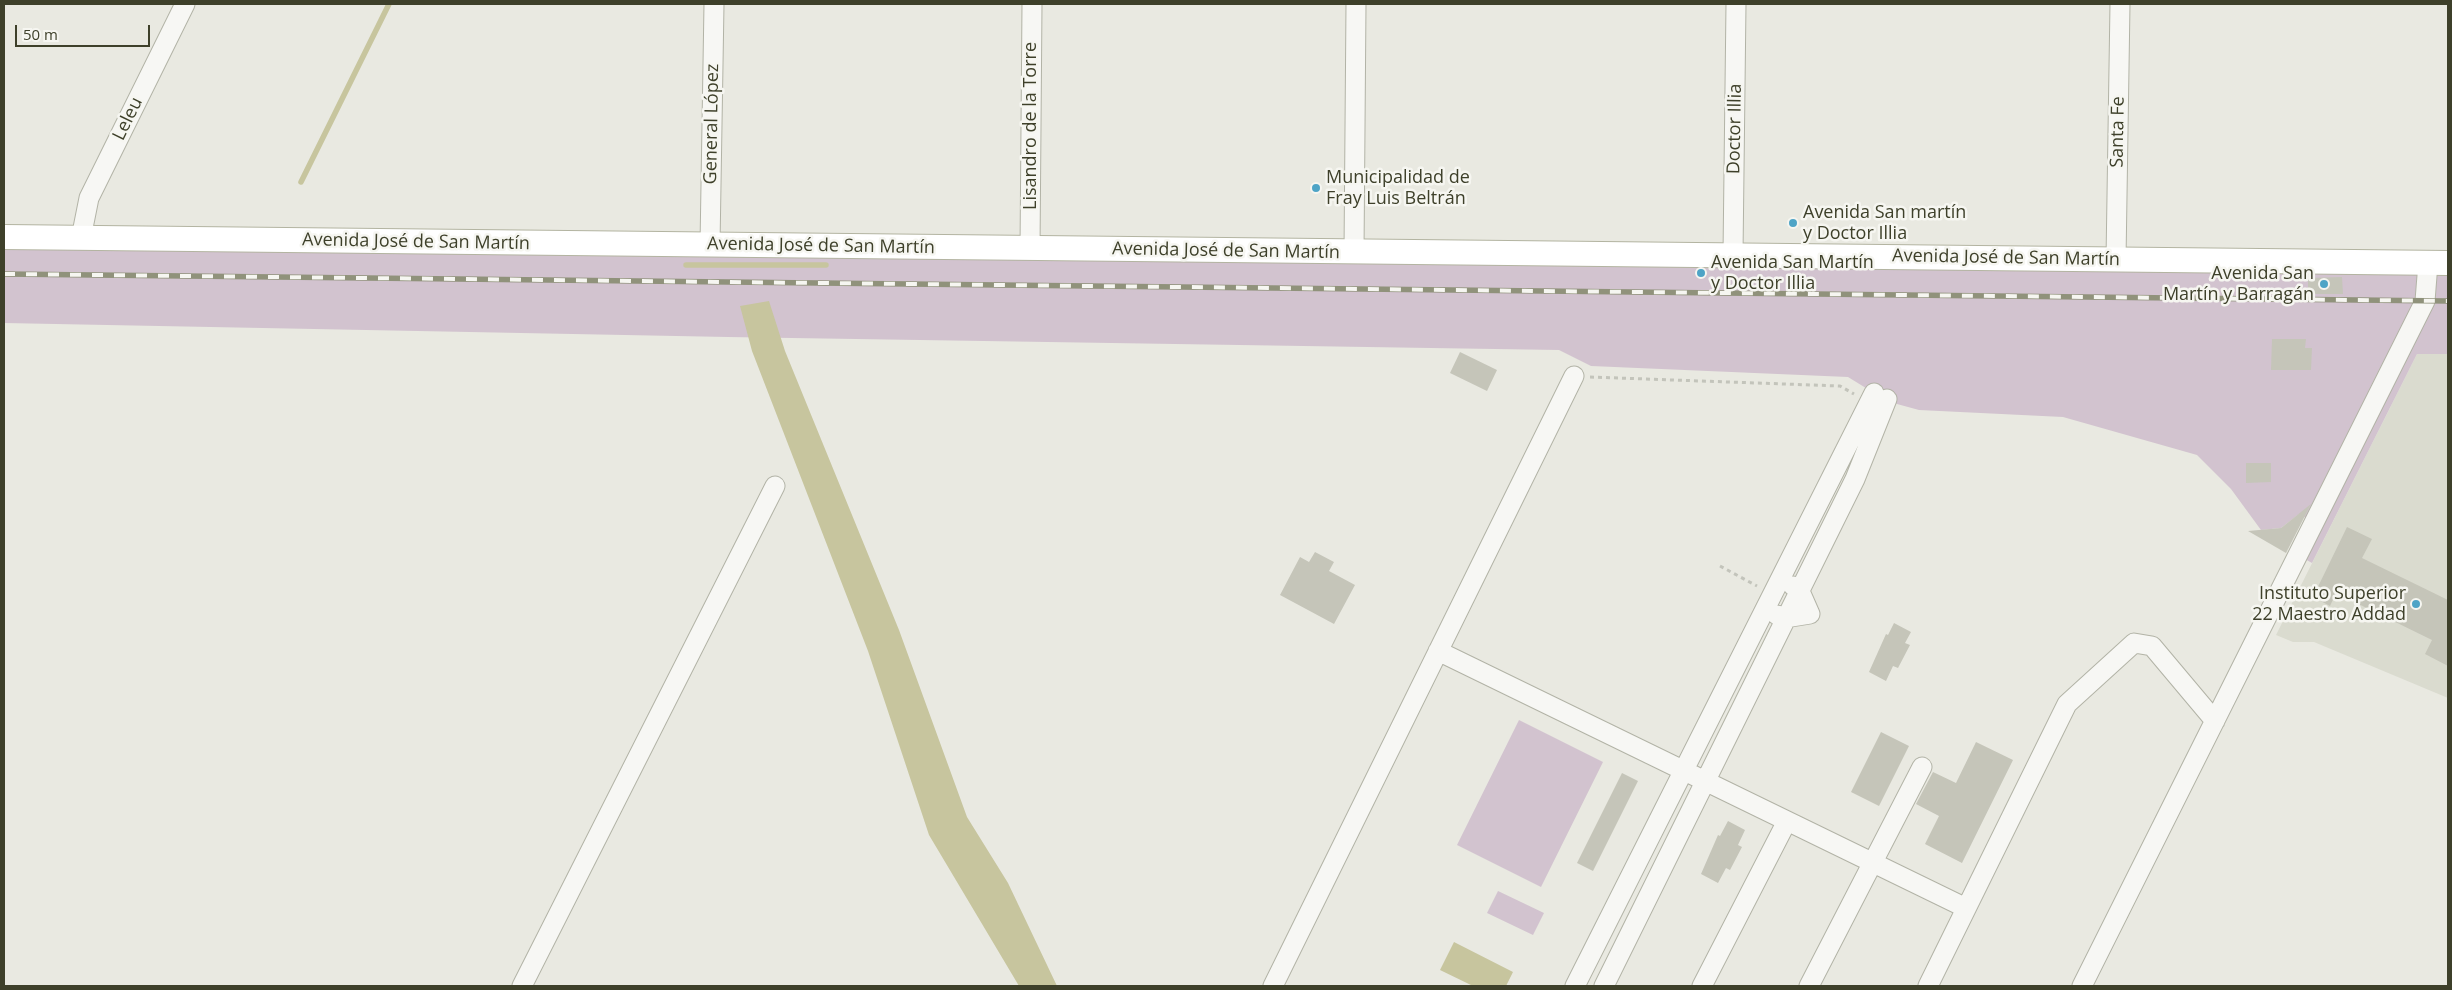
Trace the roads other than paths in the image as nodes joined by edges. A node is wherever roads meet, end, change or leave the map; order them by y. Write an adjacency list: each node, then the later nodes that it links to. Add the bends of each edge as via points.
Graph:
1 (185, 4): 8 (street, Leleu, via 89,198)
2 (714, 4): 9 (street, General López)
3 (1032, 4): 10 (street, Lisandro de la Torre)
4 (1356, 4): 11 (street)
5 (1736, 4): 12 (street, Doctor Illia)
6 (2120, 4): 13 (street, Santa Fe)
7 (4, 237): 8 (main road, Avenida José de San Martín)
8 (81, 238): 9 (main road, Avenida José de San Martín)
9 (710, 245): 10 (main road, Avenida José de San Martín)
10 (1030, 249): 11 (main road, Avenida José de San Martín)
11 (1354, 252): 12 (main road, Avenida José de San Martín)
12 (1733, 254): 13 (main road, Avenida José de San Martín)
13 (2116, 260): 14 (main road, Avenida José de San Martín)
14 (2438, 263): 21 (street, via 2425,301)
15 (1574, 376): 20 (street)
16 (775, 486): 28 (street)
17 (1799, 590): 18 (street); 18 (street, via 1855,479 1877,398); 19 (street, via 1810,614)
18 (1772, 594): 19 (street); 23 (street)
19 (1785, 618): 24 (street)
20 (1438, 651): 23 (street); 29 (street)
21 (2215, 721): 27 (street, via 2152,646 2134,643 2067,704); 35 (street)
22 (1922, 767): 26 (street)
23 (1685, 770): 24 (street); 30 (street)
24 (1704, 780): 25 (street); 31 (street)
25 (1788, 821): 26 (street); 32 (street)
26 (1873, 862): 27 (street); 33 (street)
27 (1966, 908): 34 (street)
28 (522, 986)
29 (1273, 986)
30 (1576, 986)
31 (1604, 986)
32 (1702, 986)
33 (1809, 986)
34 (1928, 986)
35 (2082, 986)

